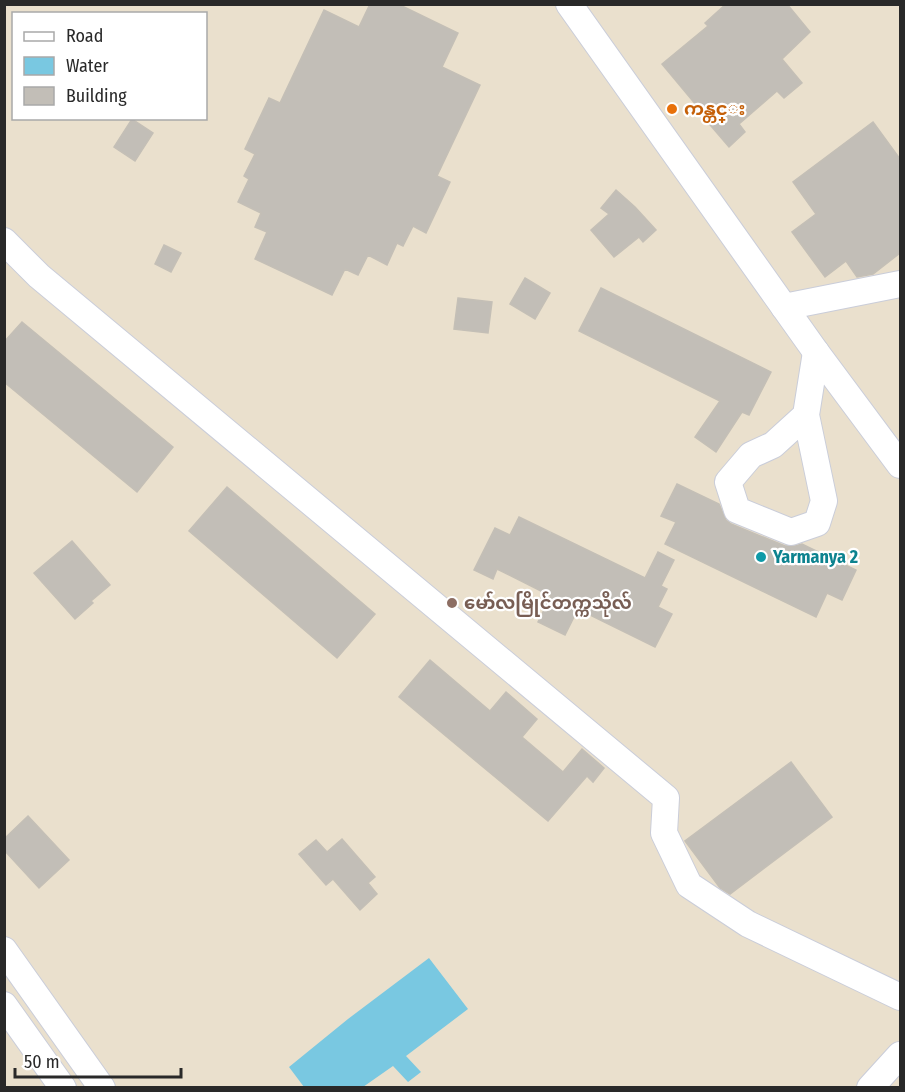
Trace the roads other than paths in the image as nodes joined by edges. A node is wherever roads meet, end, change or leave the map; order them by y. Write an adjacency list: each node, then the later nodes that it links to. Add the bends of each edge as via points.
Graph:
1 (569, 4): 4 (street)
2 (4, 241): 9 (street, via 39,276 666,798 664,833 688,885 748,924)
3 (900, 284): 4 (street)
4 (784, 307): 5 (street)
5 (816, 352): 6 (street); 7 (street)
6 (806, 415): 6 (street, via 772,445 751,455 728,482 737,510 791,532 817,523 824,501)
7 (900, 465)
8 (4, 950): 13 (street)
9 (900, 998)
10 (4, 1005): 12 (street)
11 (900, 1055): 14 (street)
12 (63, 1088)
13 (102, 1088)
14 (870, 1088)

